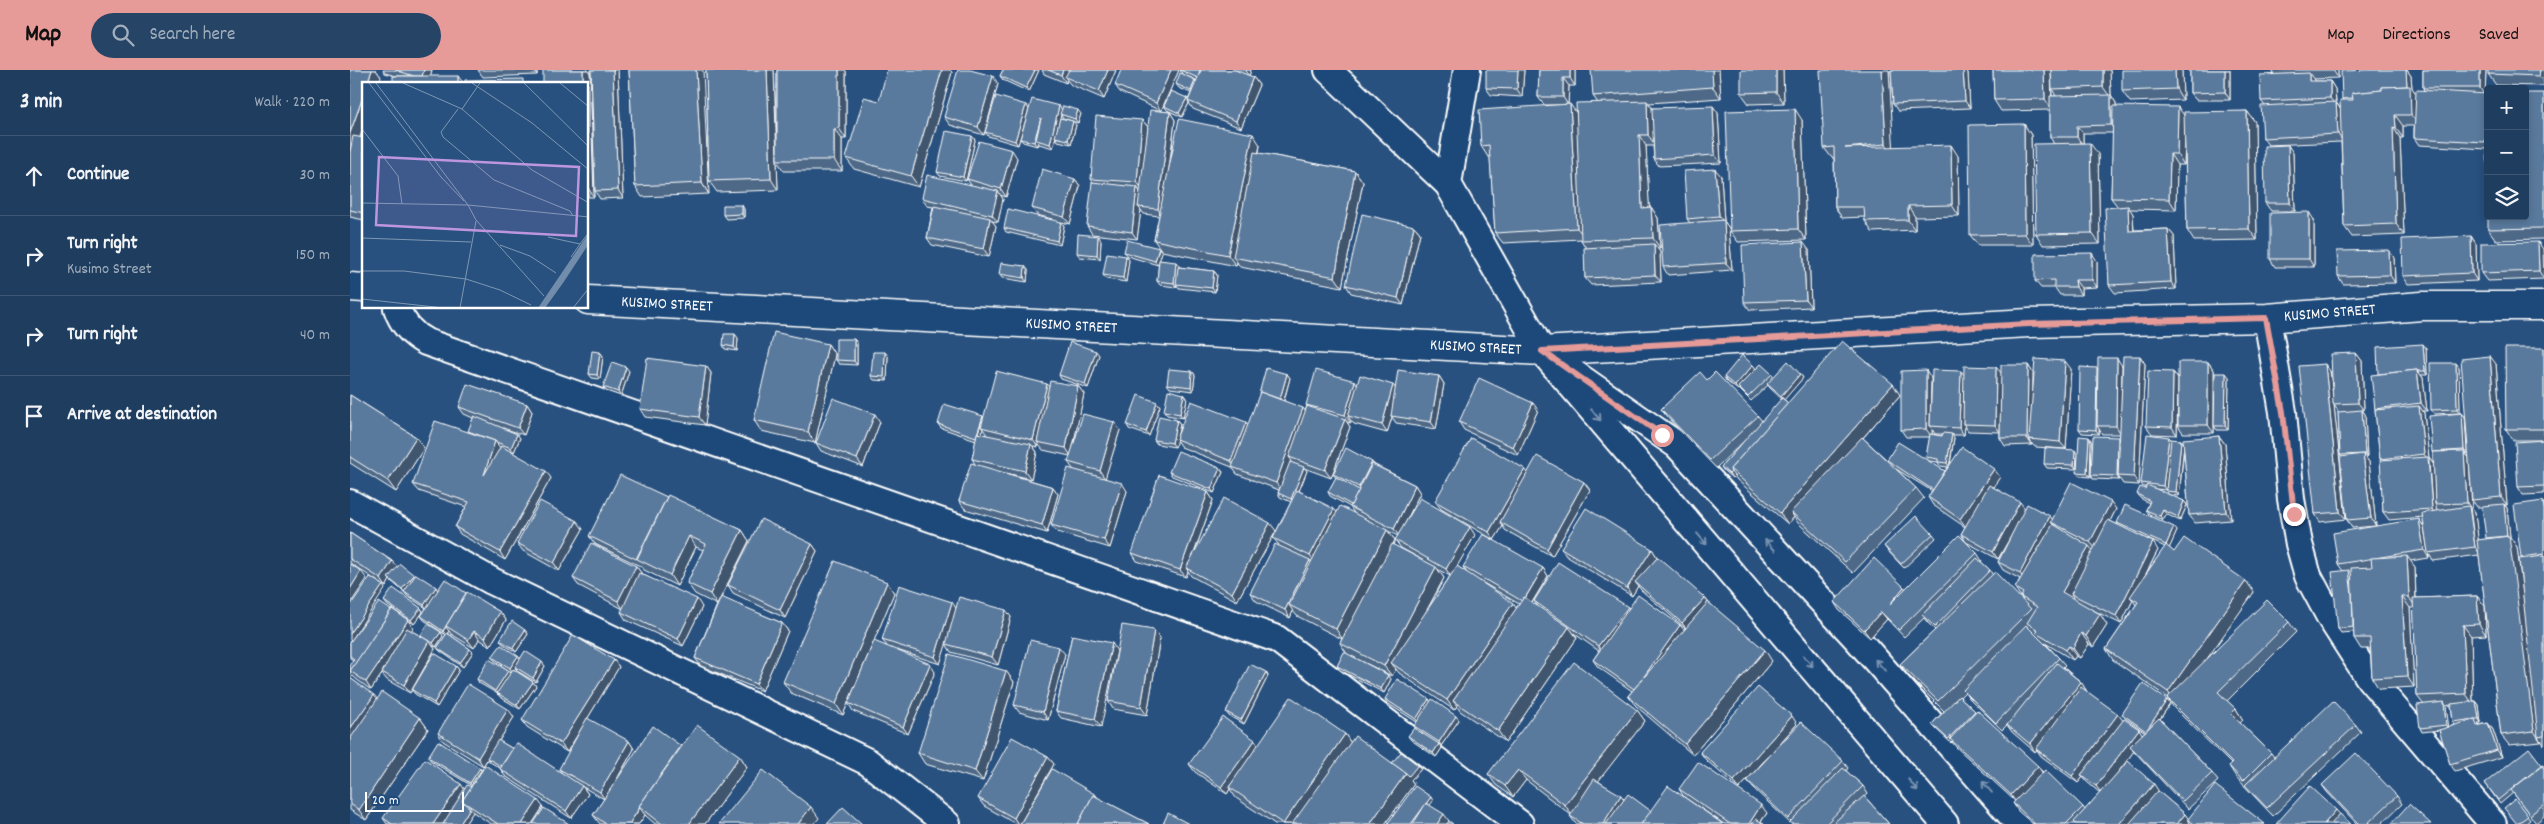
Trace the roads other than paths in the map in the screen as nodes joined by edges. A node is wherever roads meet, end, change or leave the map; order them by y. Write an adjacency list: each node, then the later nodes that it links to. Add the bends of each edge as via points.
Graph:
1 (1328, 70): 3 (street)
2 (1468, 70): 3 (street)
3 (1448, 184): 8 (street)
4 (589, 300): 8 (street, KUSIMO STREET)
5 (2544, 306): 7 (street, KUSIMO STREET, via 2422,306)
6 (397, 309): 11 (street, via 414,336 426,342 1278,640)
7 (2266, 318): 8 (street, KUSIMO STREET, via 2029,324); 14 (street, via 2283,412 2299,544 2308,576 2331,620 2369,678)
8 (1542, 351): 12 (street, one-way to 12); 13 (street, one-way to 8, via 1858,640 1677,445)
9 (350, 503): 10 (street, via 492,581 868,762)
10 (947, 824)
11 (1520, 824)
12 (1946, 824)
13 (2019, 824)
14 (2493, 824)

